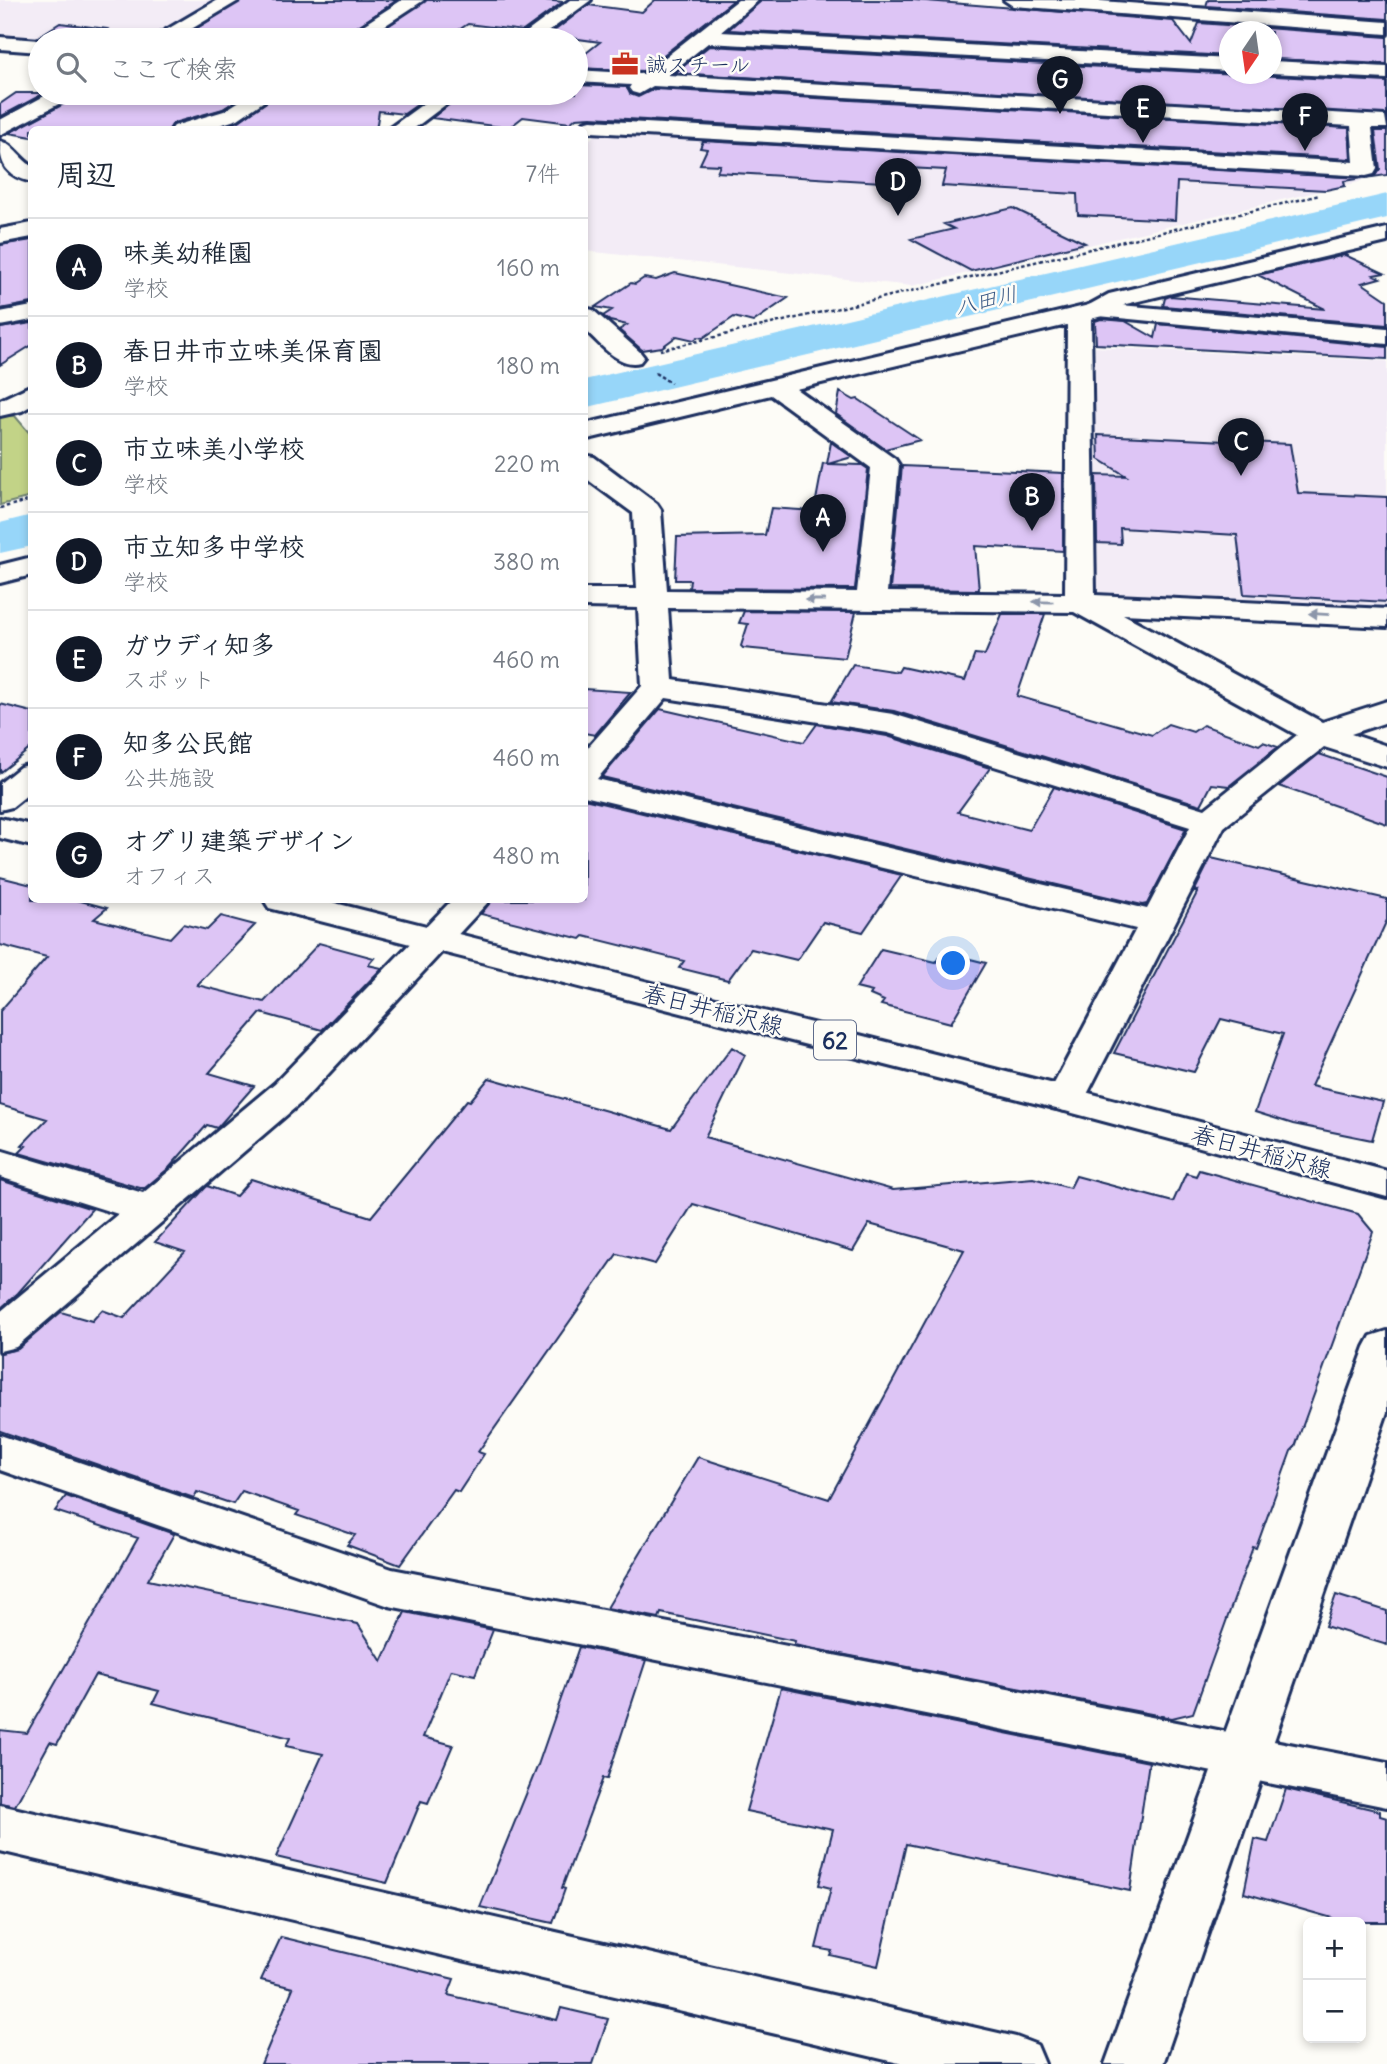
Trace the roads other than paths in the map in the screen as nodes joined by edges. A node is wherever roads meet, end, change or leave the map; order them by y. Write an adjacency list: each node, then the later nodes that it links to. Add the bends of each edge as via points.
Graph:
1 (231, 0): 7 (street)
2 (415, 0): 8 (street)
3 (582, 0): 9 (street)
4 (750, 0): 11 (street)
5 (1013, 0): 6 (street)
6 (1115, 4): 10 (street); 14 (street)
7 (181, 28)
8 (370, 28)
9 (542, 28)
10 (1387, 28)
11 (705, 37): 14 (street); 19 (street)
12 (0, 43): 13 (street)
13 (28, 45)
14 (1107, 58): 15 (street); 26 (street)
15 (1219, 64)
16 (1282, 68): 17 (street)
17 (1387, 73)
18 (588, 77): 19 (street)
19 (648, 80): 20 (street); 32 (street)
20 (904, 94): 26 (street); 33 (street)
21 (13, 97): 22 (street)
22 (28, 97)
23 (43, 105): 31 (street)
24 (247, 105): 29 (street)
25 (433, 105): 30 (street)
26 (1096, 106): 27 (street); 35 (street)
27 (1361, 121): 28 (street); 35 (street, via 1366,169)
28 (1387, 122)
29 (194, 126)
30 (403, 126)
31 (0, 129)
32 (588, 129): 33 (street)
33 (869, 141): 35 (street)
34 (0, 147): 36 (street)
35 (1086, 153)
36 (19, 167)
37 (28, 231): 39 (street)
38 (1387, 235): 40 (street, via 1118,299)
39 (0, 236)
40 (1088, 312): 44 (street); 46 (street); 54 (street)
41 (28, 314): 42 (street)
42 (0, 320)
43 (588, 321): 45 (street)
44 (1387, 336)
45 (639, 361)
46 (776, 387): 47 (street); 53 (street, via 885,465)
47 (588, 431)
48 (588, 466): 52 (street, via 647,510)
49 (28, 567): 50 (street)
50 (0, 574)
51 (588, 598): 52 (street)
52 (654, 599): 53 (street, one-way to 52); 56 (street)
53 (871, 600): 54 (street, one-way to 53)
54 (1080, 603): 55 (street, one-way to 54); 58 (street)
55 (1387, 618)
56 (658, 687): 60 (street); 62 (street, via 892,724)
57 (1387, 710): 58 (street)
58 (1319, 734): 59 (street); 62 (street)
59 (1387, 757)
60 (588, 768)
61 (588, 787): 67 (street)
62 (1210, 822): 67 (street)
63 (0, 828): 64 (street)
64 (28, 835)
65 (294, 903): 68 (street, 春日井稲沢線 / 62)
66 (469, 903): 68 (street)
67 (1158, 923): 69 (street)
68 (437, 939): 69 (street, 春日井稲沢線 / 62); 72 (street, via 289,1092)
69 (1066, 1099): 71 (street, 春日井稲沢線 / 62)
70 (0, 1163): 72 (street)
71 (1387, 1184)
72 (148, 1209): 73 (street)
73 (0, 1336)
74 (1387, 1347): 76 (street)
75 (0, 1452): 76 (street, via 389,1587)
76 (1242, 1755): 77 (street); 80 (street)
77 (1387, 1785)
78 (0, 1828): 79 (street)
79 (1016, 2064)
80 (1135, 2064)

